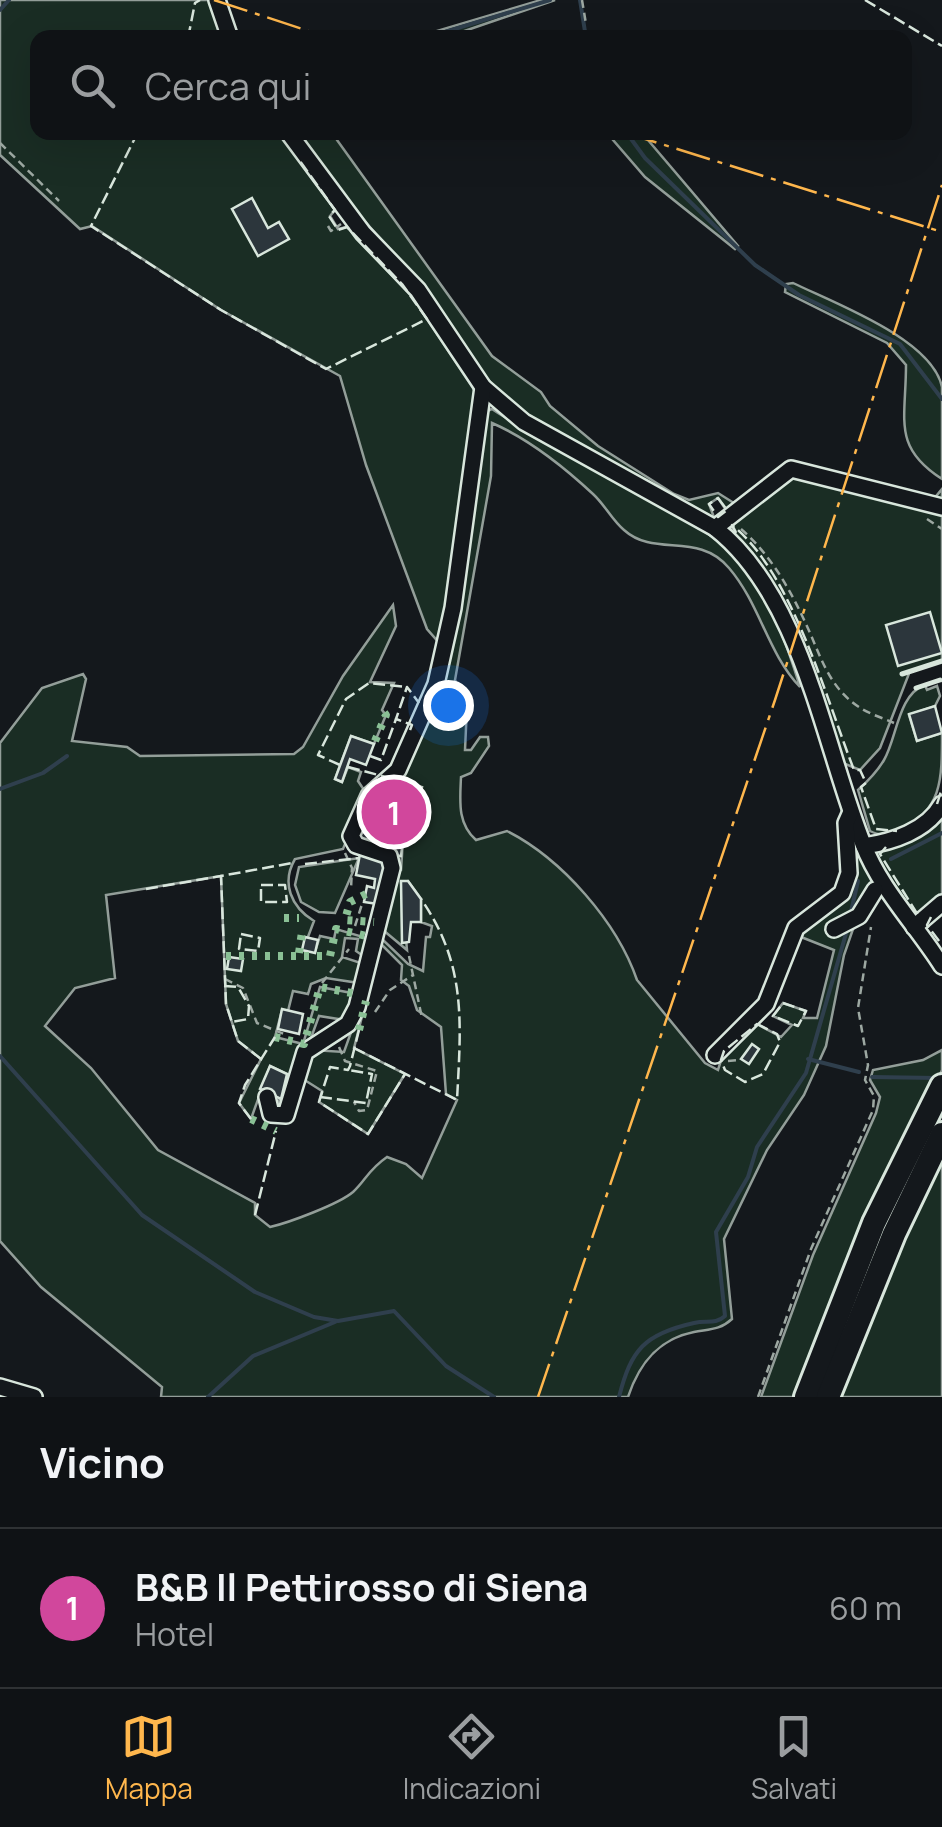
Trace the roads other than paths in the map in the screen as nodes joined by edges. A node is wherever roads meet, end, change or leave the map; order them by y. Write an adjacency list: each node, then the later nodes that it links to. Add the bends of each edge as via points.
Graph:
1 (217, 0): 2 (street)
2 (227, 30)
3 (294, 140): 4 (street, via 363,233 418,290)
4 (482, 387): 6 (street, via 524,422); 17 (street, via 453,608 436,684 398,770 368,796 351,836 356,845 389,856 392,868 356,1007 348,1024 306,1052 286,1115 271,1114)
5 (932, 505): 6 (street, via 791,469)
6 (722, 523): 8 (street, via 786,628)
7 (942, 804): 9 (street, via 916,828)
8 (852, 811): 9 (street); 15 (street, via 842,893 796,928 766,1004)
9 (864, 846): 13 (street)
10 (875, 890): 12 (street)
11 (942, 902): 13 (street)
12 (842, 926)
13 (914, 927): 14 (street)
14 (942, 966)
15 (715, 1055)
16 (939, 1092): 21 (highway, via 874,1222)
17 (267, 1097)
18 (942, 1134): 22 (highway)
19 (0, 1387): 20 (street)
20 (34, 1397)
21 (806, 1397)
22 (828, 1397)

